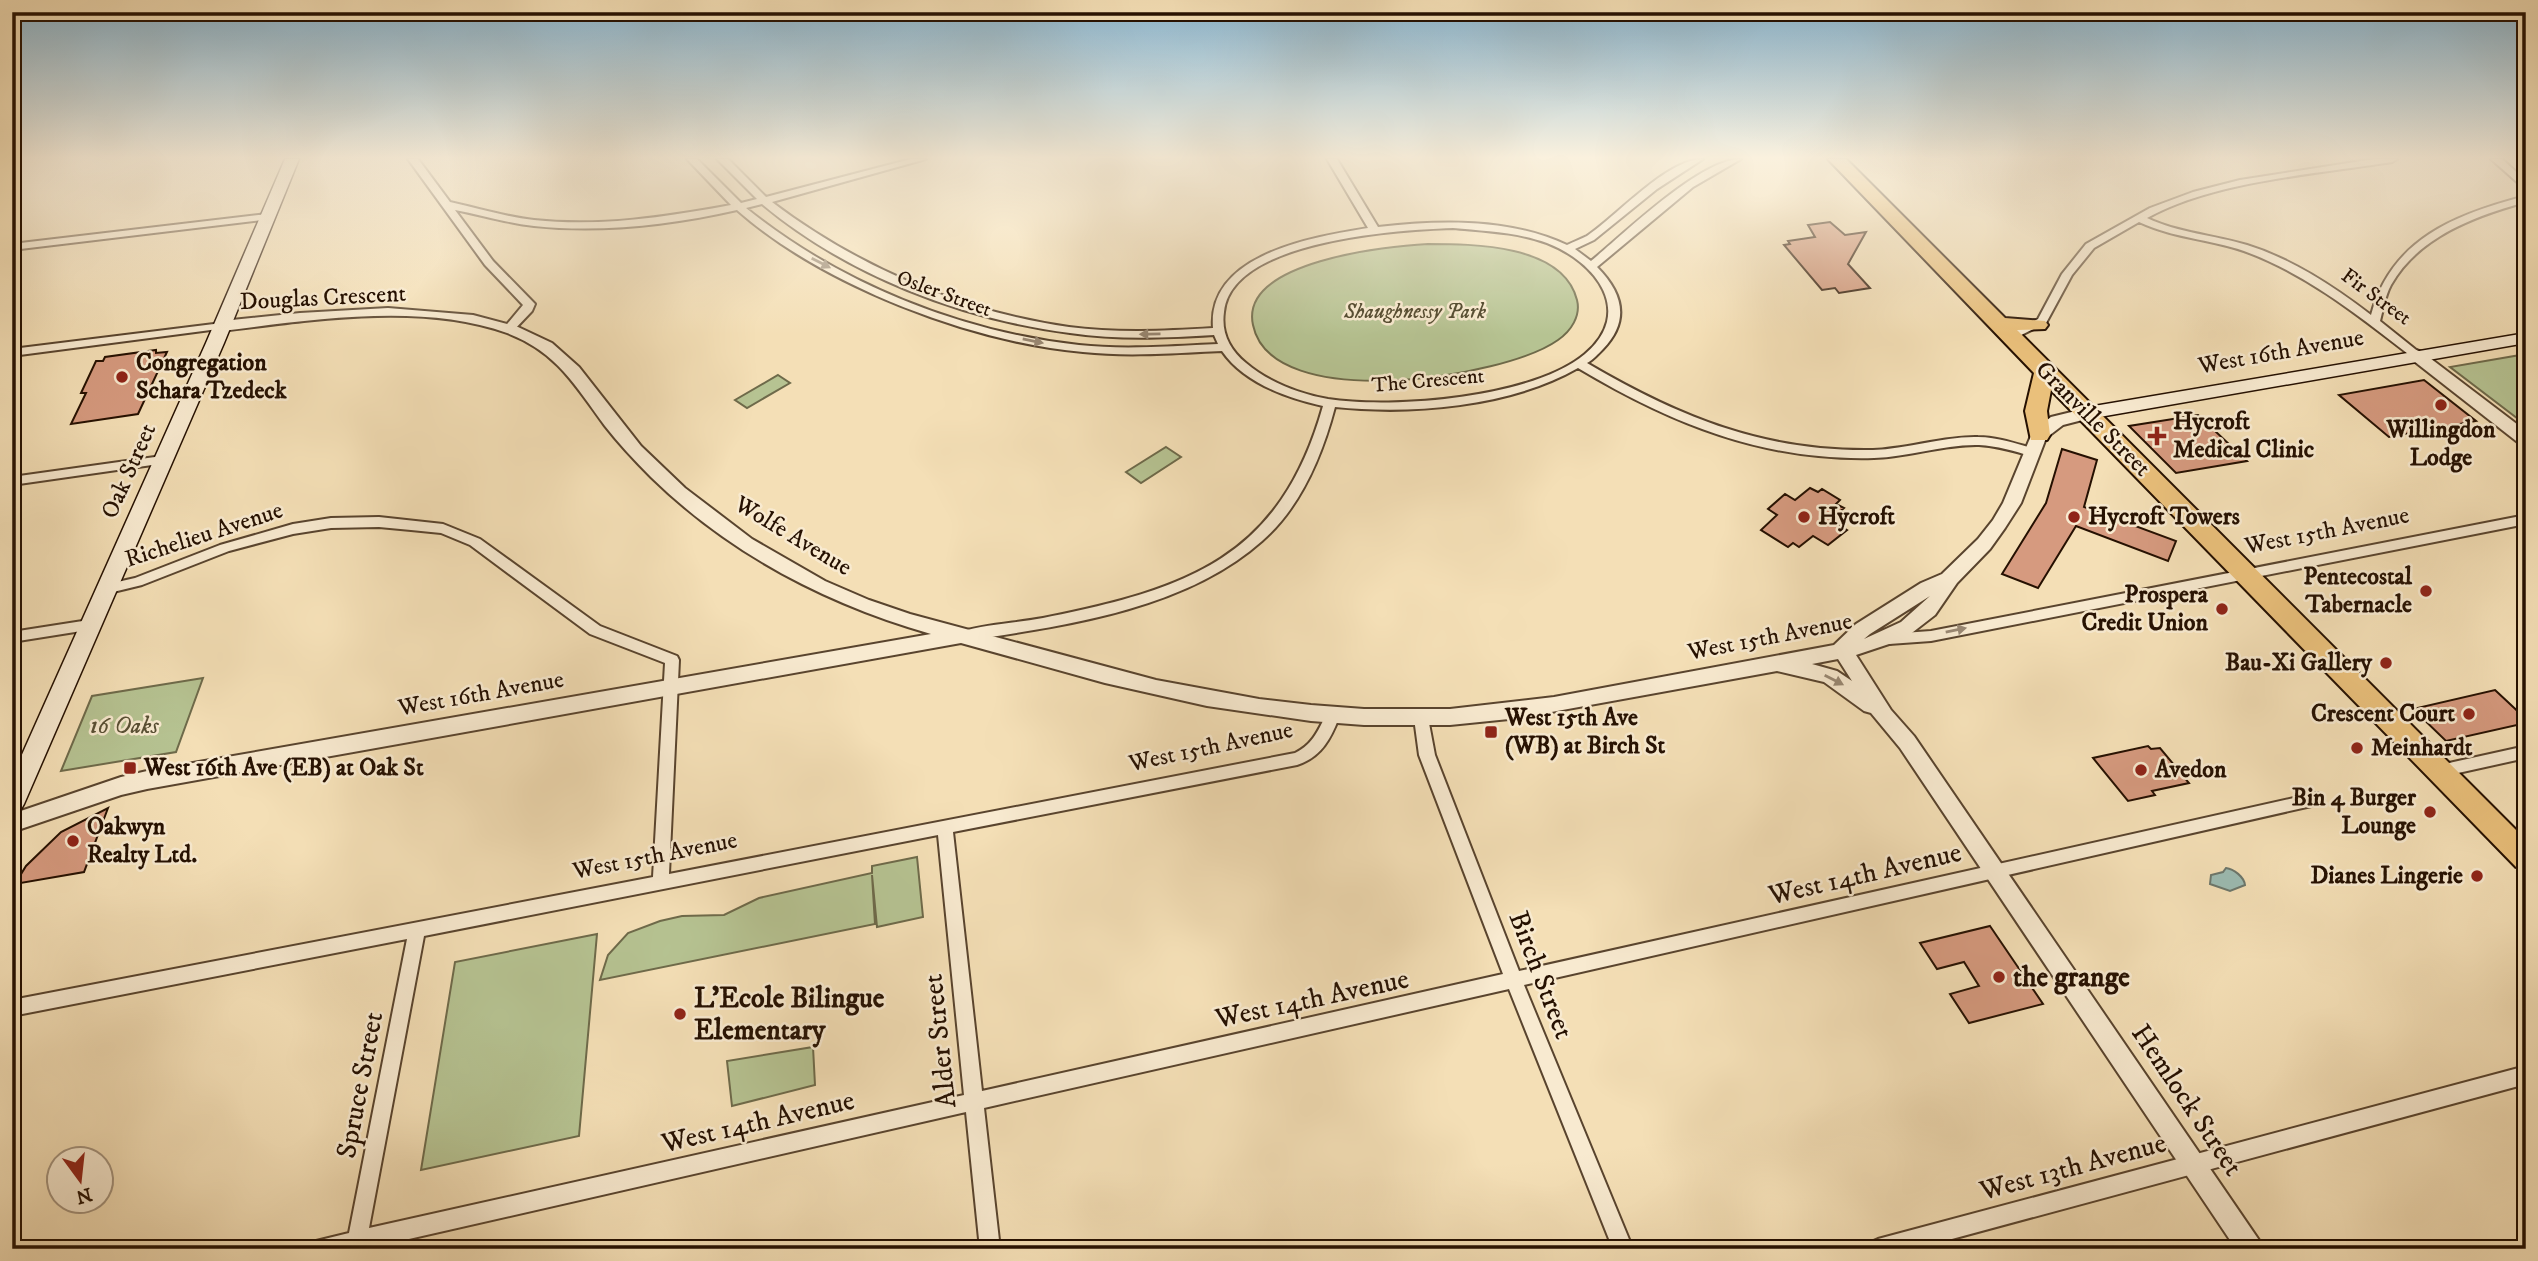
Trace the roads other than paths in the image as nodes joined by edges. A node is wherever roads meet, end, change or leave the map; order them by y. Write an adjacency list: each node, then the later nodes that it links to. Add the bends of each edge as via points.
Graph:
1 (267, 217): 20 (main road, Oak Street)
2 (260, 218): 15 (street)
3 (457, 218): 21 (street, via 489,263 529,303)
4 (510, 218): 5 (street, via 595,225)
5 (666, 218)
6 (753, 218): 25 (street, Osler Street, one-way to 25, via 816,261 942,317 995,333 1062,347)
7 (787, 218): 23 (street, Osler Street, one-way to 7, via 1135,334 1069,330 1010,319 905,282 837,250)
8 (1367, 218): 14 (street)
9 (1615, 218): 16 (street, via 1590,238)
10 (1650, 218): 17 (street)
11 (1894, 218): 22 (highway, Granville Street)
12 (2138, 218): 18 (street, Fir Street, via 2163,229 2246,249 2293,268); 19 (street, via 2090,246 2067,274)
13 (2468, 218): 18 (street, via 2411,252 2385,286)
14 (1374, 229): 16 (street, The Crescent, via 1453,225 1505,229); 23 (street, The Crescent, via 1315,242 1238,275 1223,291)
15 (12, 247)
16 (1567, 248): 17 (street, The Crescent)
17 (1592, 266): 28 (street, The Crescent, via 1616,305 1615,326 1602,347)
18 (2374, 322): 27 (street, Fir Street)
19 (2038, 325): 22 (highway)
20 (222, 326): 21 (street, Douglas Crescent, via 313,316 392,314); 26 (street); 34 (main road, Oak Street)
21 (509, 329): 41 (street, Wolfe Avenue, via 563,359 641,456 748,544 849,600)
22 (2005, 330): 29 (highway, Granville Street)
23 (1218, 331): 25 (street, The Crescent)
24 (2526, 338): 27 (main road, West 16th Avenue)
25 (1225, 347): 30 (street, The Crescent, via 1240,365 1264,380)
26 (12, 353)
27 (2416, 355): 31 (main road, West 16th Avenue); 32 (street, Fir Street)
28 (1581, 365): 30 (street, The Crescent, via 1485,397 1415,406); 33 (street, via 1660,409 1744,442 1783,449 1843,454 1903,452 1974,441)
29 (2045, 371): 31 (highway, Granville Street); 33 (highway)
30 (1330, 403): 41 (street, via 1308,470 1288,504 1258,538 1227,561 1182,583 1095,612)
31 (2088, 414): 33 (street, via 2057,421); 37 (highway, Granville Street)
32 (2526, 440)
33 (2035, 443): 38 (street, via 1999,524)
34 (162, 460): 35 (street); 39 (main road, Oak Street)
35 (12, 481)
36 (2526, 519): 37 (street, West 15th Avenue)
37 (2245, 574): 43 (street, West 15th Avenue, one-way to 37, via 1931,636); 52 (highway, Granville Street)
38 (1949, 579): 43 (street, via 1942,597); 44 (street, via 1928,588)
39 (105, 589): 40 (main road, Oak Street); 46 (street, Richelieu Avenue, via 293,529 379,522 443,530 475,542 595,629 668,657 673,666)
40 (89, 625): 42 (street); 54 (main road, Oak Street)
41 (964, 636): 46 (street, West 16th Avenue); 47 (street, Wolfe Avenue, via 1172,691)
42 (12, 637)
43 (1889, 639): 44 (street, West 15th Avenue)
44 (1850, 645): 45 (street, West 15th Avenue); 48 (street, Hemlock Street); 50 (street, Hemlock Street, via 1895,710)
45 (1774, 663): 48 (street, one-way to 48, via 1830,676); 49 (street, West 15th Avenue, via 1576,701)
46 (672, 687): 55 (street, West 16th Avenue, via 147,780); 59 (street)
47 (1333, 715): 49 (street, West 15th Avenue); 56 (street, West 15th Avenue, via 1321,742 1307,756)
48 (1884, 716): 50 (street, Hemlock Street)
49 (1421, 718): 61 (street, Birch Street, via 1425,749)
50 (1906, 742): 58 (street, Hemlock Street)
51 (2526, 752): 52 (street)
52 (2440, 771): 57 (highway, Granville Street)
53 (2316, 799): 58 (street, West 14th Avenue)
54 (12, 804)
55 (12, 823)
56 (945, 827): 59 (street, West 15th Avenue); 64 (street, Alder Street)
57 (2526, 859)
58 (1995, 872): 61 (street, West 14th Avenue); 65 (street, Hemlock Street)
59 (661, 881): 60 (street, West 15th Avenue)
60 (416, 930): 62 (street, West 15th Avenue); 66 (street, Spruce Street)
61 (1514, 981): 64 (street, West 14th Avenue); 69 (street, Birch Street)
62 (12, 1008)
63 (2526, 1075): 65 (street, West 13th Avenue)
64 (974, 1099): 66 (street, West 14th Avenue); 68 (street, Alder Street)
65 (2194, 1164): 70 (street, West 13th Avenue); 71 (street, Hemlock Street)
66 (357, 1245): 67 (street, West 14th Avenue)
67 (319, 1249)
68 (990, 1249)
69 (1623, 1249)
70 (1878, 1249)
71 (2252, 1249)

